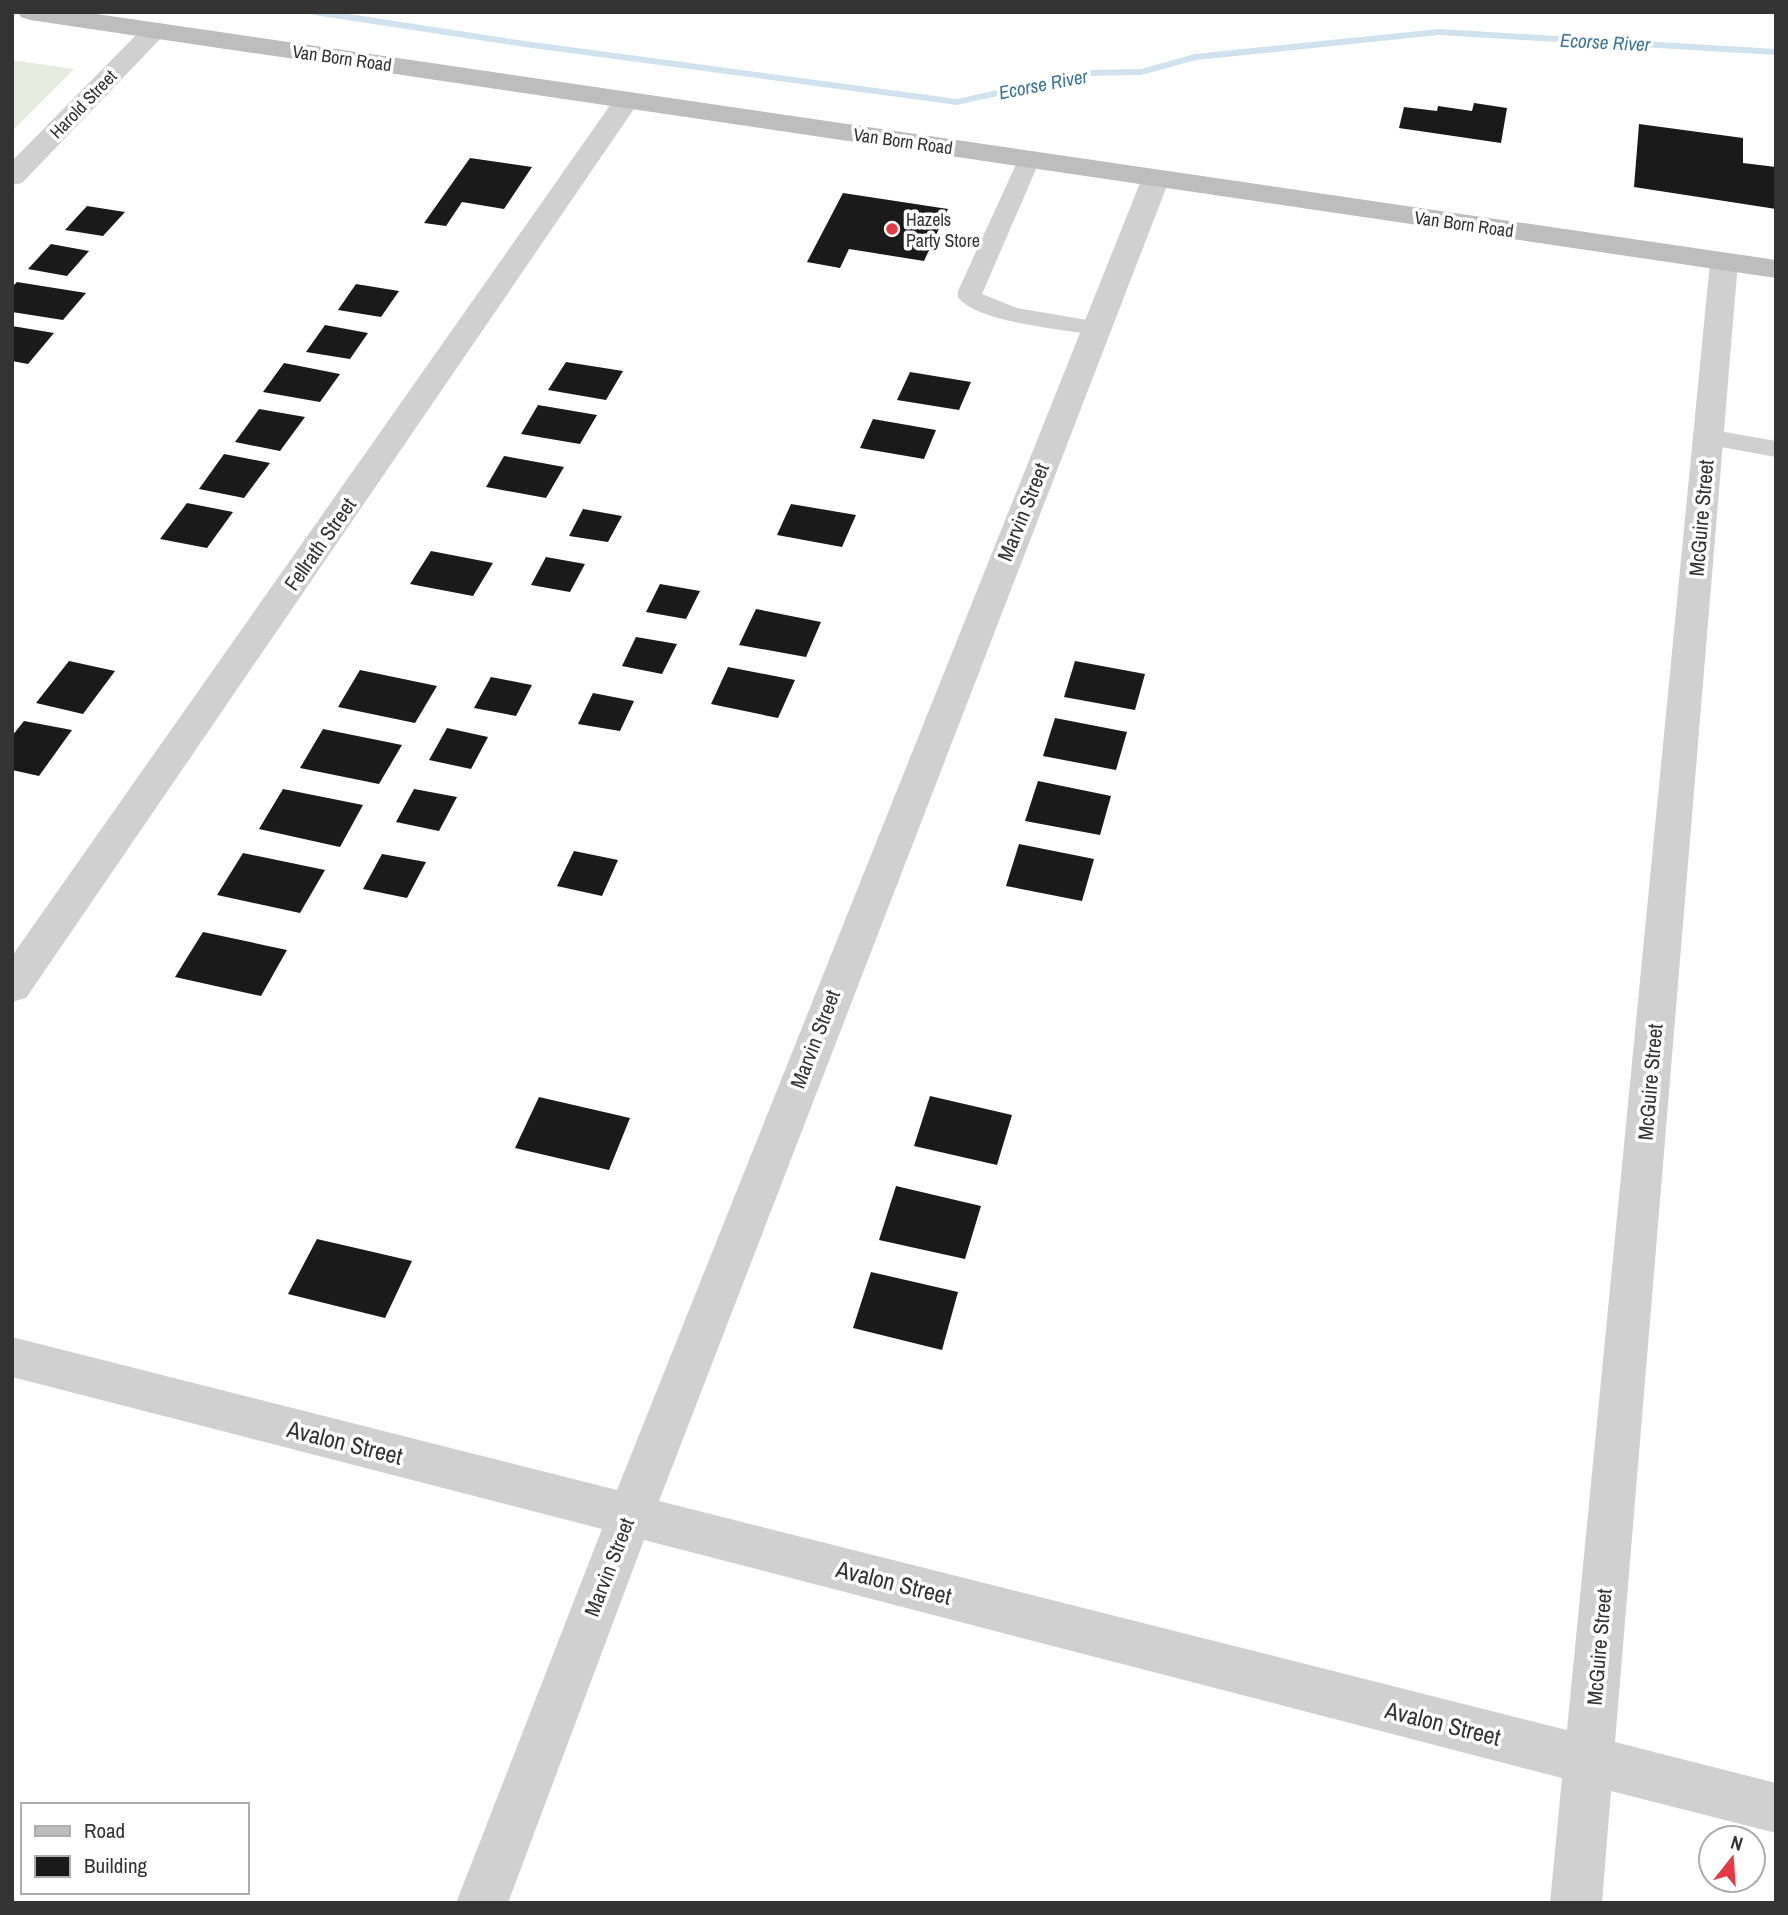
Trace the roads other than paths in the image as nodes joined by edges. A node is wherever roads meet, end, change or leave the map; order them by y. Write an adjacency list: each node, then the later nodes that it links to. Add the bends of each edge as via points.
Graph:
1 (30, 12): 2 (main road, Van Born Road)
2 (154, 31): 3 (main road, Van Born Road); 5 (street, Harold Street)
3 (627, 100): 4 (main road, Van Born Road); 12 (street, Fellrath Street)
4 (1029, 160): 6 (main road, Van Born Road); 9 (lane, via 970,297 1014,313)
5 (12, 177)
6 (1156, 178): 7 (main road, Van Born Road); 9 (street, Marvin Street)
7 (1724, 262): 8 (main road, Van Born Road); 10 (street, McGuire Street)
8 (1776, 270)
9 (1096, 328): 14 (street, Marvin Street)
10 (1708, 437): 11 (lane); 15 (street, McGuire Street)
11 (1776, 449)
12 (12, 987)
13 (12, 1357): 14 (street, Avalon Street)
14 (630, 1514): 15 (street, Avalon Street); 17 (street, Marvin Street)
15 (1588, 1760): 16 (street, Avalon Street); 18 (street, McGuire Street)
16 (1776, 1808)
17 (482, 1903)
18 (1576, 1903)

